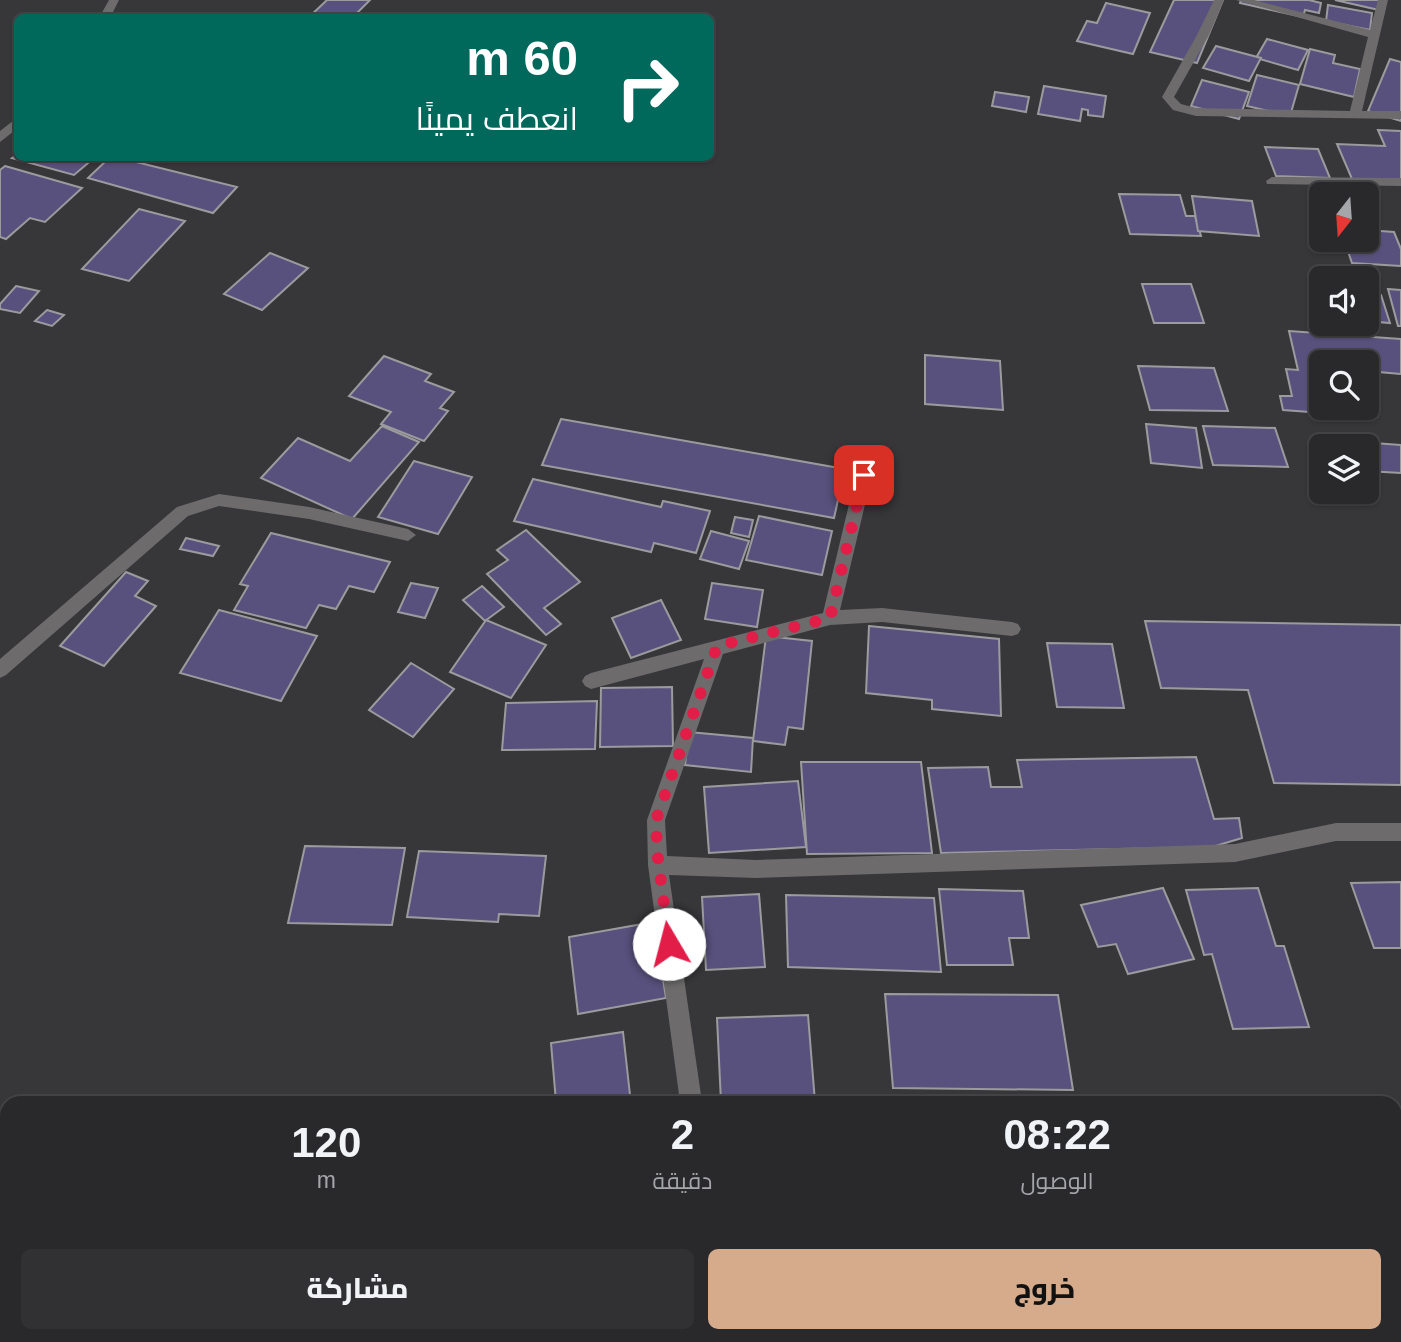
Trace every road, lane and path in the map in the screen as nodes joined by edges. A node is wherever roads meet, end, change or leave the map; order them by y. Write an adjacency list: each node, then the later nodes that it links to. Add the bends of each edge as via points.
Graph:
1 (1219, 0): 5 (street, via 1168,97 1177,107 1196,112)
2 (1241, 0): 4 (street)
3 (1383, 0): 4 (street)
4 (1375, 35): 5 (street)
5 (1355, 114): 6 (street)
6 (1401, 115)
7 (14, 125): 8 (street)
8 (0, 138)
9 (1272, 181): 10 (street)
10 (1401, 182)
11 (864, 475): 13 (street)
12 (408, 536): 16 (street, via 309,513 219,500 183,511)
13 (830, 618): 14 (street, via 881,615); 15 (street)
14 (1012, 629)
15 (717, 646): 17 (street); 19 (street, via 656,820)
16 (0, 670)
17 (591, 681)
18 (1401, 832): 19 (street, via 1336,832 1235,853 1125,858 755,869)
19 (658, 865): 20 (street)
20 (690, 1096)

